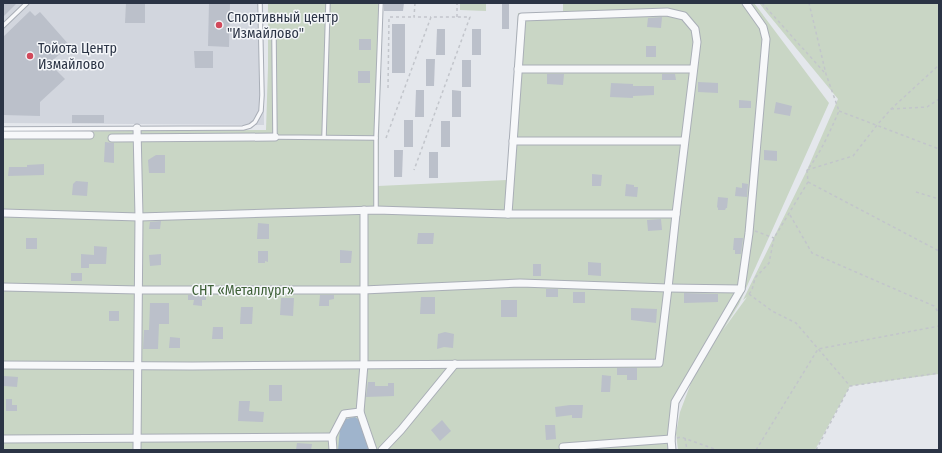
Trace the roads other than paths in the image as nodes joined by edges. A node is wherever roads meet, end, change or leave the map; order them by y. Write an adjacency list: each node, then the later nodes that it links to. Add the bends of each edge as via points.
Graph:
1 (27, 3): 6 (lane)
2 (260, 3): 10 (lane, via 262,95 261,111 255,122 243,128)
3 (328, 3): 17 (lane)
4 (381, 3): 19 (lane)
5 (746, 3): 30 (street, via 763,27 766,39)
6 (3, 26)
7 (274, 38): 16 (lane)
8 (518, 69): 9 (street); 9 (street, via 522,17 667,12 684,16 695,29 697,42); 21 (street)
9 (693, 69): 20 (street)
10 (137, 128): 12 (lane); 15 (street)
11 (3, 129): 12 (lane)
12 (37, 132): 13 (street); 14 (street)
13 (3, 135)
14 (90, 135)
15 (138, 137): 16 (street); 18 (street); 27 (street)
16 (275, 137): 17 (lane)
17 (324, 137): 19 (lane)
18 (112, 138)
19 (376, 138): 23 (lane)
20 (684, 140): 21 (street); 26 (street)
21 (513, 141): 25 (street)
22 (364, 210): 23 (street); 27 (street); 32 (street)
23 (376, 210): 25 (street)
24 (3, 213): 27 (street)
25 (508, 214): 26 (street)
26 (676, 214): 29 (street)
27 (139, 217): 31 (street)
28 (3, 287): 31 (street)
29 (668, 288): 30 (street); 32 (street, via 520,283); 34 (street, via 659,363)
30 (741, 289): 41 (street, via 675,402)
31 (138, 290): 32 (street); 36 (street)
32 (363, 290): 33 (street)
33 (364, 364): 34 (street); 36 (street); 37 (street)
34 (454, 364): 46 (street)
35 (3, 365): 36 (street)
36 (138, 366): 39 (street)
37 (360, 412): 38 (street, via 344,414); 45 (street)
38 (332, 437): 39 (street); 44 (street)
39 (137, 438): 40 (street); 43 (street)
40 (3, 439)
41 (671, 439): 42 (street); 47 (street)
42 (563, 447)
43 (137, 450)
44 (332, 450)
45 (373, 450)
46 (382, 450)
47 (672, 450)

